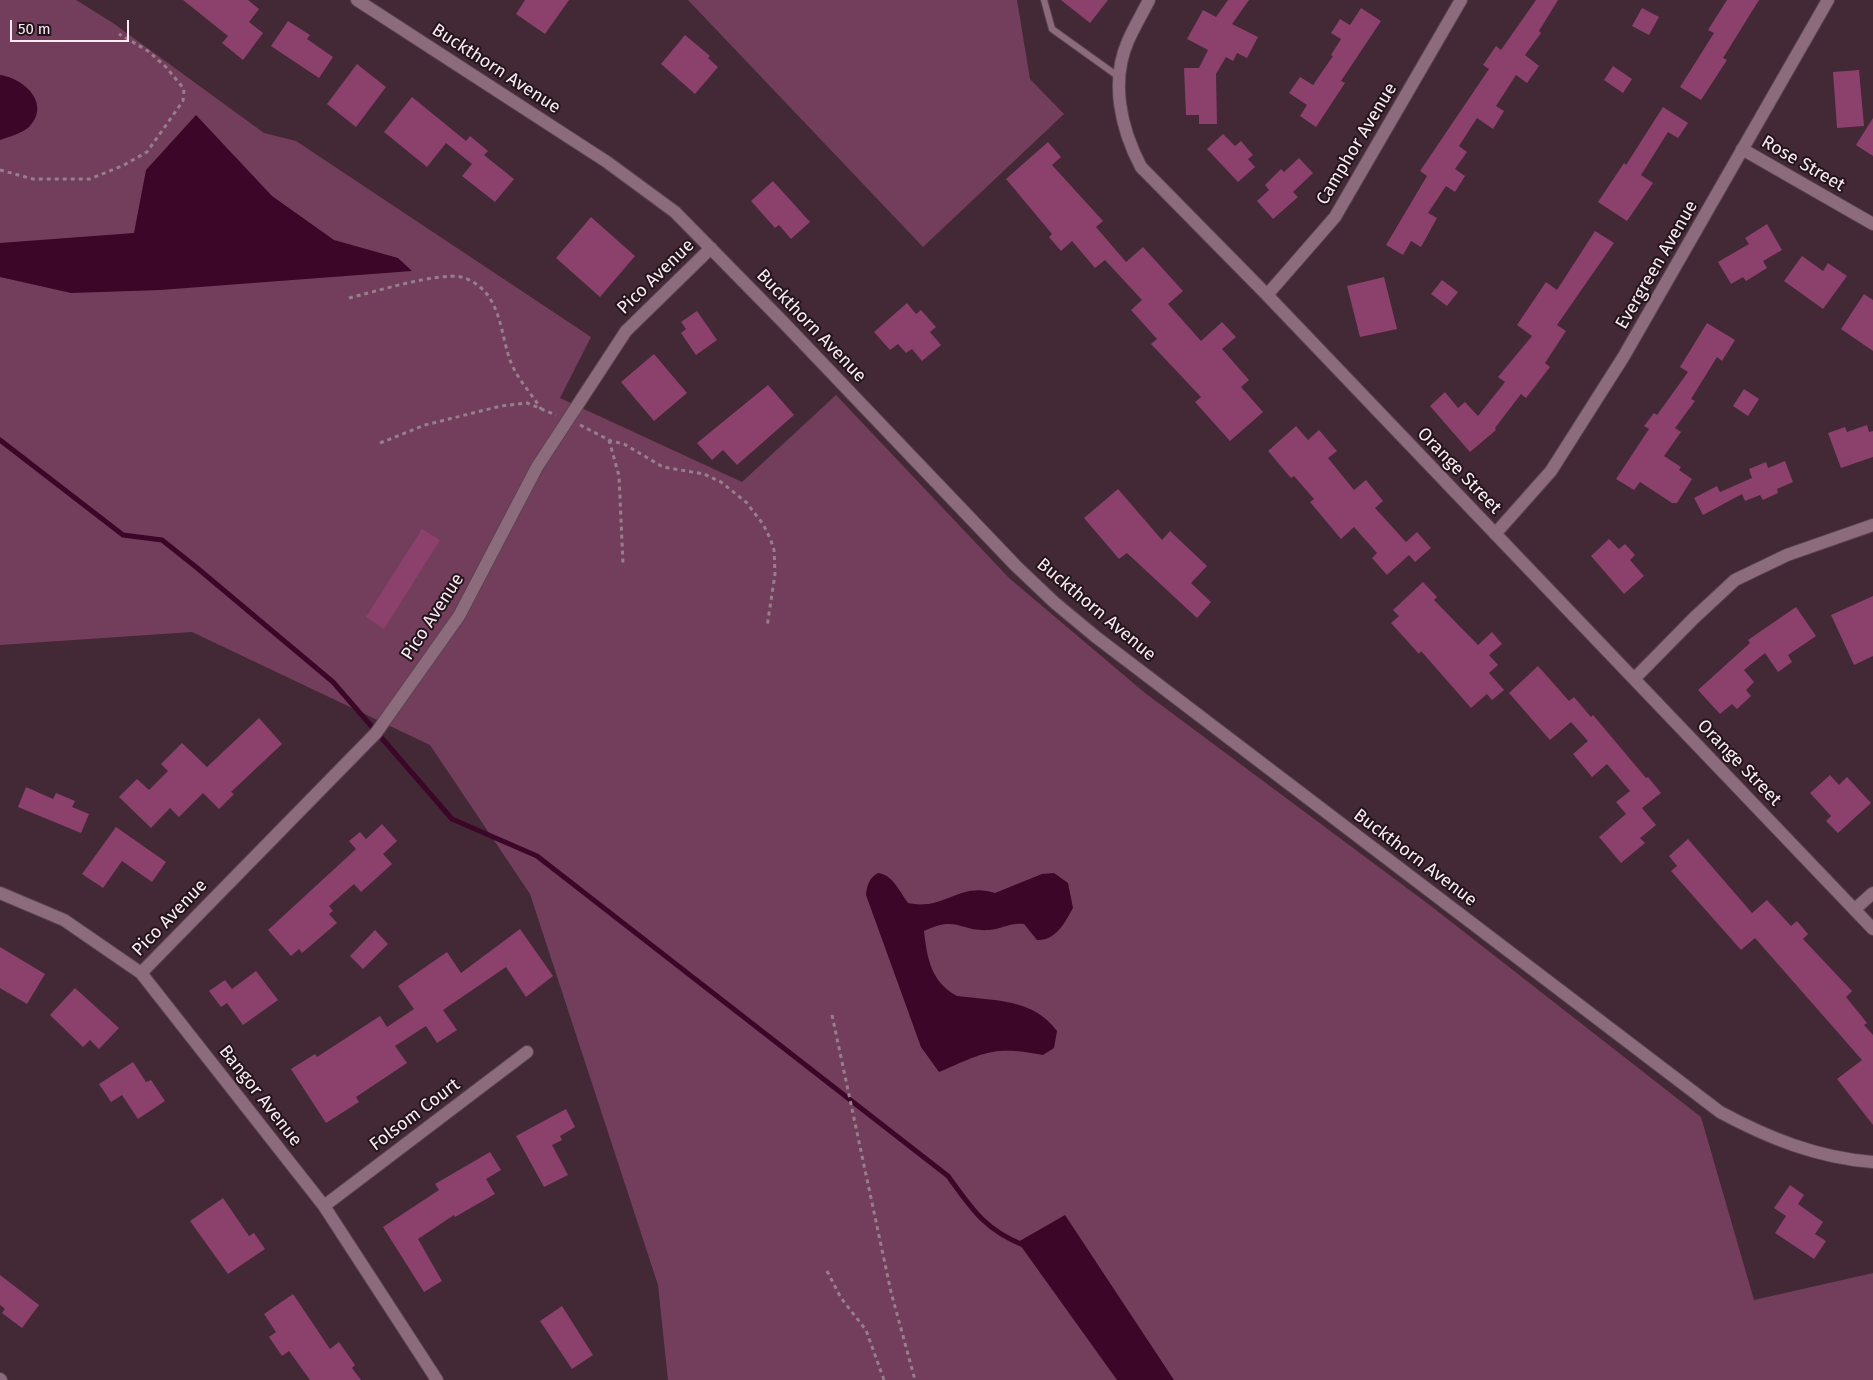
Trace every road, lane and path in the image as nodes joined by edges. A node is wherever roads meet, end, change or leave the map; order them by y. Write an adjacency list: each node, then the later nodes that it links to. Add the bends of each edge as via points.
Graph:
1 (357, 0): 11 (street, Buckthorn Avenue, via 607,162 675,212)
2 (1044, 0): 7 (lane, via 1052,29)
3 (1150, 0): 7 (street, Orange Street, via 1127,43)
4 (1461, 0): 12 (street, Camphor Avenue, via 1335,217)
5 (1828, 0): 8 (street, Evergreen Avenue)
6 (118, 34): 9 (path, via 148,51 184,89 183,101 147,152 90,179 33,179)
7 (1119, 77): 12 (street, Orange Street, via 1122,119 1141,167)
8 (1742, 149): 10 (street, Rose Street); 19 (street, Evergreen Avenue, via 1624,356 1550,471)
9 (0, 170)
10 (1873, 224)
11 (711, 248): 15 (street, Pico Avenue, via 626,331); 30 (street, Buckthorn Avenue, via 1016,566 1096,637 1720,1112 1752,1129 1813,1153)
12 (1267, 295): 19 (street, Orange Street)
13 (349, 298): 14 (path, via 410,282 460,277 475,283 487,292 515,372)
14 (541, 409): 15 (path); 17 (path, via 527,403 460,415)
15 (568, 419): 16 (path); 27 (street, Pico Avenue, via 537,467 459,616 376,733)
16 (609, 439): 20 (path, via 619,476); 21 (path, via 663,466 704,474 722,482 746,502 763,524 774,550 775,574)
17 (380, 443)
18 (1873, 526): 22 (street, via 1787,554 1736,580)
19 (1495, 534): 22 (street, Orange Street)
20 (622, 564)
21 (767, 627)
22 (1634, 679): 25 (street, Orange Street)
23 (0, 893): 27 (street, Bangor Avenue, via 64,920)
24 (1873, 893): 25 (street)
25 (1855, 909): 26 (street, Orange Street)
26 (1873, 929)
27 (140, 973): 31 (street, Bangor Avenue)
28 (832, 1015): 35 (path, via 890,1292)
29 (527, 1052): 31 (street, Folsom Court)
30 (1873, 1162)
31 (324, 1206): 33 (street, Bangor Avenue)
32 (827, 1271): 34 (path, via 841,1298 866,1330)
33 (437, 1380)
34 (884, 1380)
35 (915, 1380)

